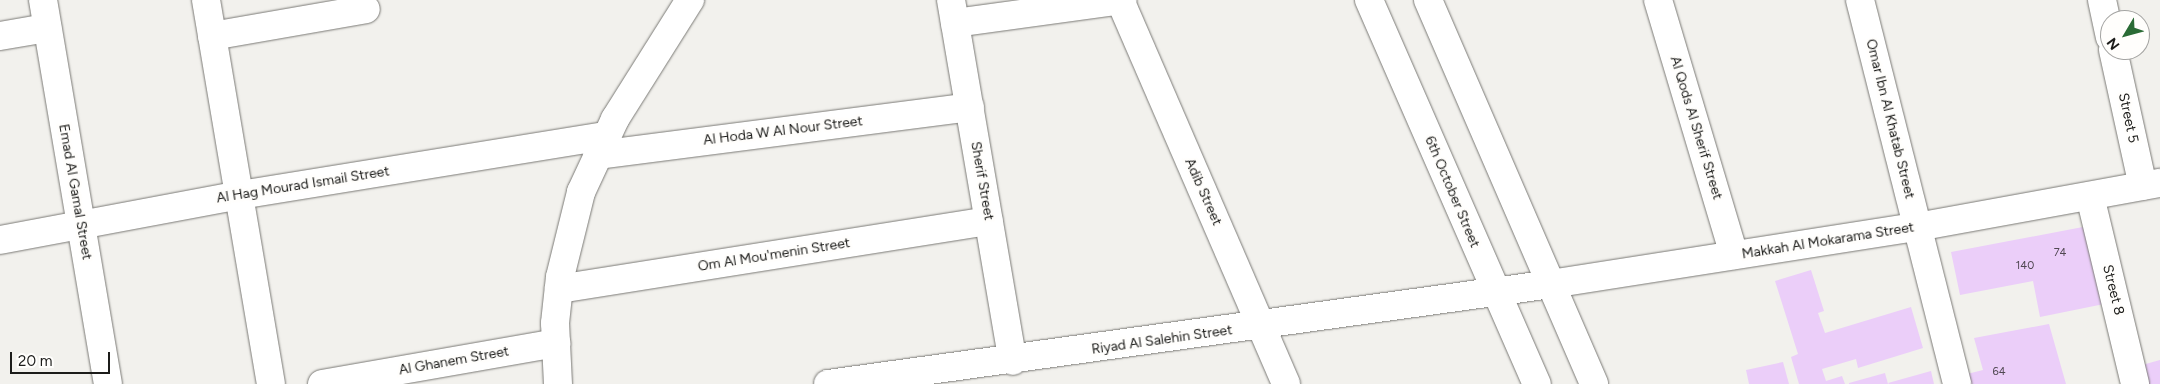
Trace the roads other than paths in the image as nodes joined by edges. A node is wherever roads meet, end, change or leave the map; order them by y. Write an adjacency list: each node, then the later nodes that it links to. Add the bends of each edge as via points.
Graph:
1 (43, 0): 11 (street, Emad Al Gamal Street)
2 (206, 0): 13 (street)
3 (690, 0): 16 (street)
4 (1120, 0): 10 (street); 28 (street, Adib Street)
5 (1369, 0): 27 (street, 6th October Street)
6 (1428, 0): 25 (street)
7 (1658, 0): 24 (street, Al Qods Al Sherif Street)
8 (1860, 0): 22 (street, Omar Ibn Al Khatab Street)
9 (366, 9): 13 (street)
10 (953, 11): 15 (street, Sherif Street)
11 (47, 28): 12 (street); 21 (street, Emad Al Gamal Street)
12 (0, 36)
13 (212, 36): 18 (street)
14 (2116, 60): 17 (street, Street 5)
15 (970, 107): 16 (street, Al Hoda W Al Nour Street); 20 (street, Sherif Street)
16 (601, 145): 18 (street, Al Hag Mourad Ismail Street); 26 (street, via 569,231)
17 (2151, 184): 19 (street, Makkah Al Mokarama Street)
18 (240, 195): 21 (street, Al Hag Mourad Ismail Street); 32 (street)
19 (2090, 196): 22 (street, Makkah Al Mokarama Street); 40 (street, Street 8)
20 (989, 221): 26 (street, Om Al Mou'menin Street); 30 (street, Sherif Street)
21 (81, 224): 23 (street, Al Hag Mourad Ismail Street); 31 (street, Emad Al Gamal Street)
22 (1917, 227): 24 (street, Makkah Al Mokarama Street); 39 (street, Omar Ibn Al Khatab Street)
23 (0, 240)
24 (1734, 255): 25 (street, Makkah Al Mokarama Street)
25 (1551, 284): 27 (street, Makkah Al Mokarama Street); 38 (street)
26 (559, 289): 29 (street)
27 (1495, 291): 28 (street, Riyad Al Salehin Street); 37 (street, 6th October Street)
28 (1261, 325): 30 (street, Riyad Al Salehin Street); 36 (street, Adib Street)
29 (556, 343): 33 (street, Al Ghanem Street); 34 (street)
30 (1013, 361): 35 (street, Riyad Al Salehin Street)
31 (108, 384)
32 (272, 384)
33 (322, 384)
34 (558, 384)
35 (828, 384)
36 (1286, 384)
37 (1537, 384)
38 (1594, 384)
39 (1958, 384)
40 (2135, 384)

